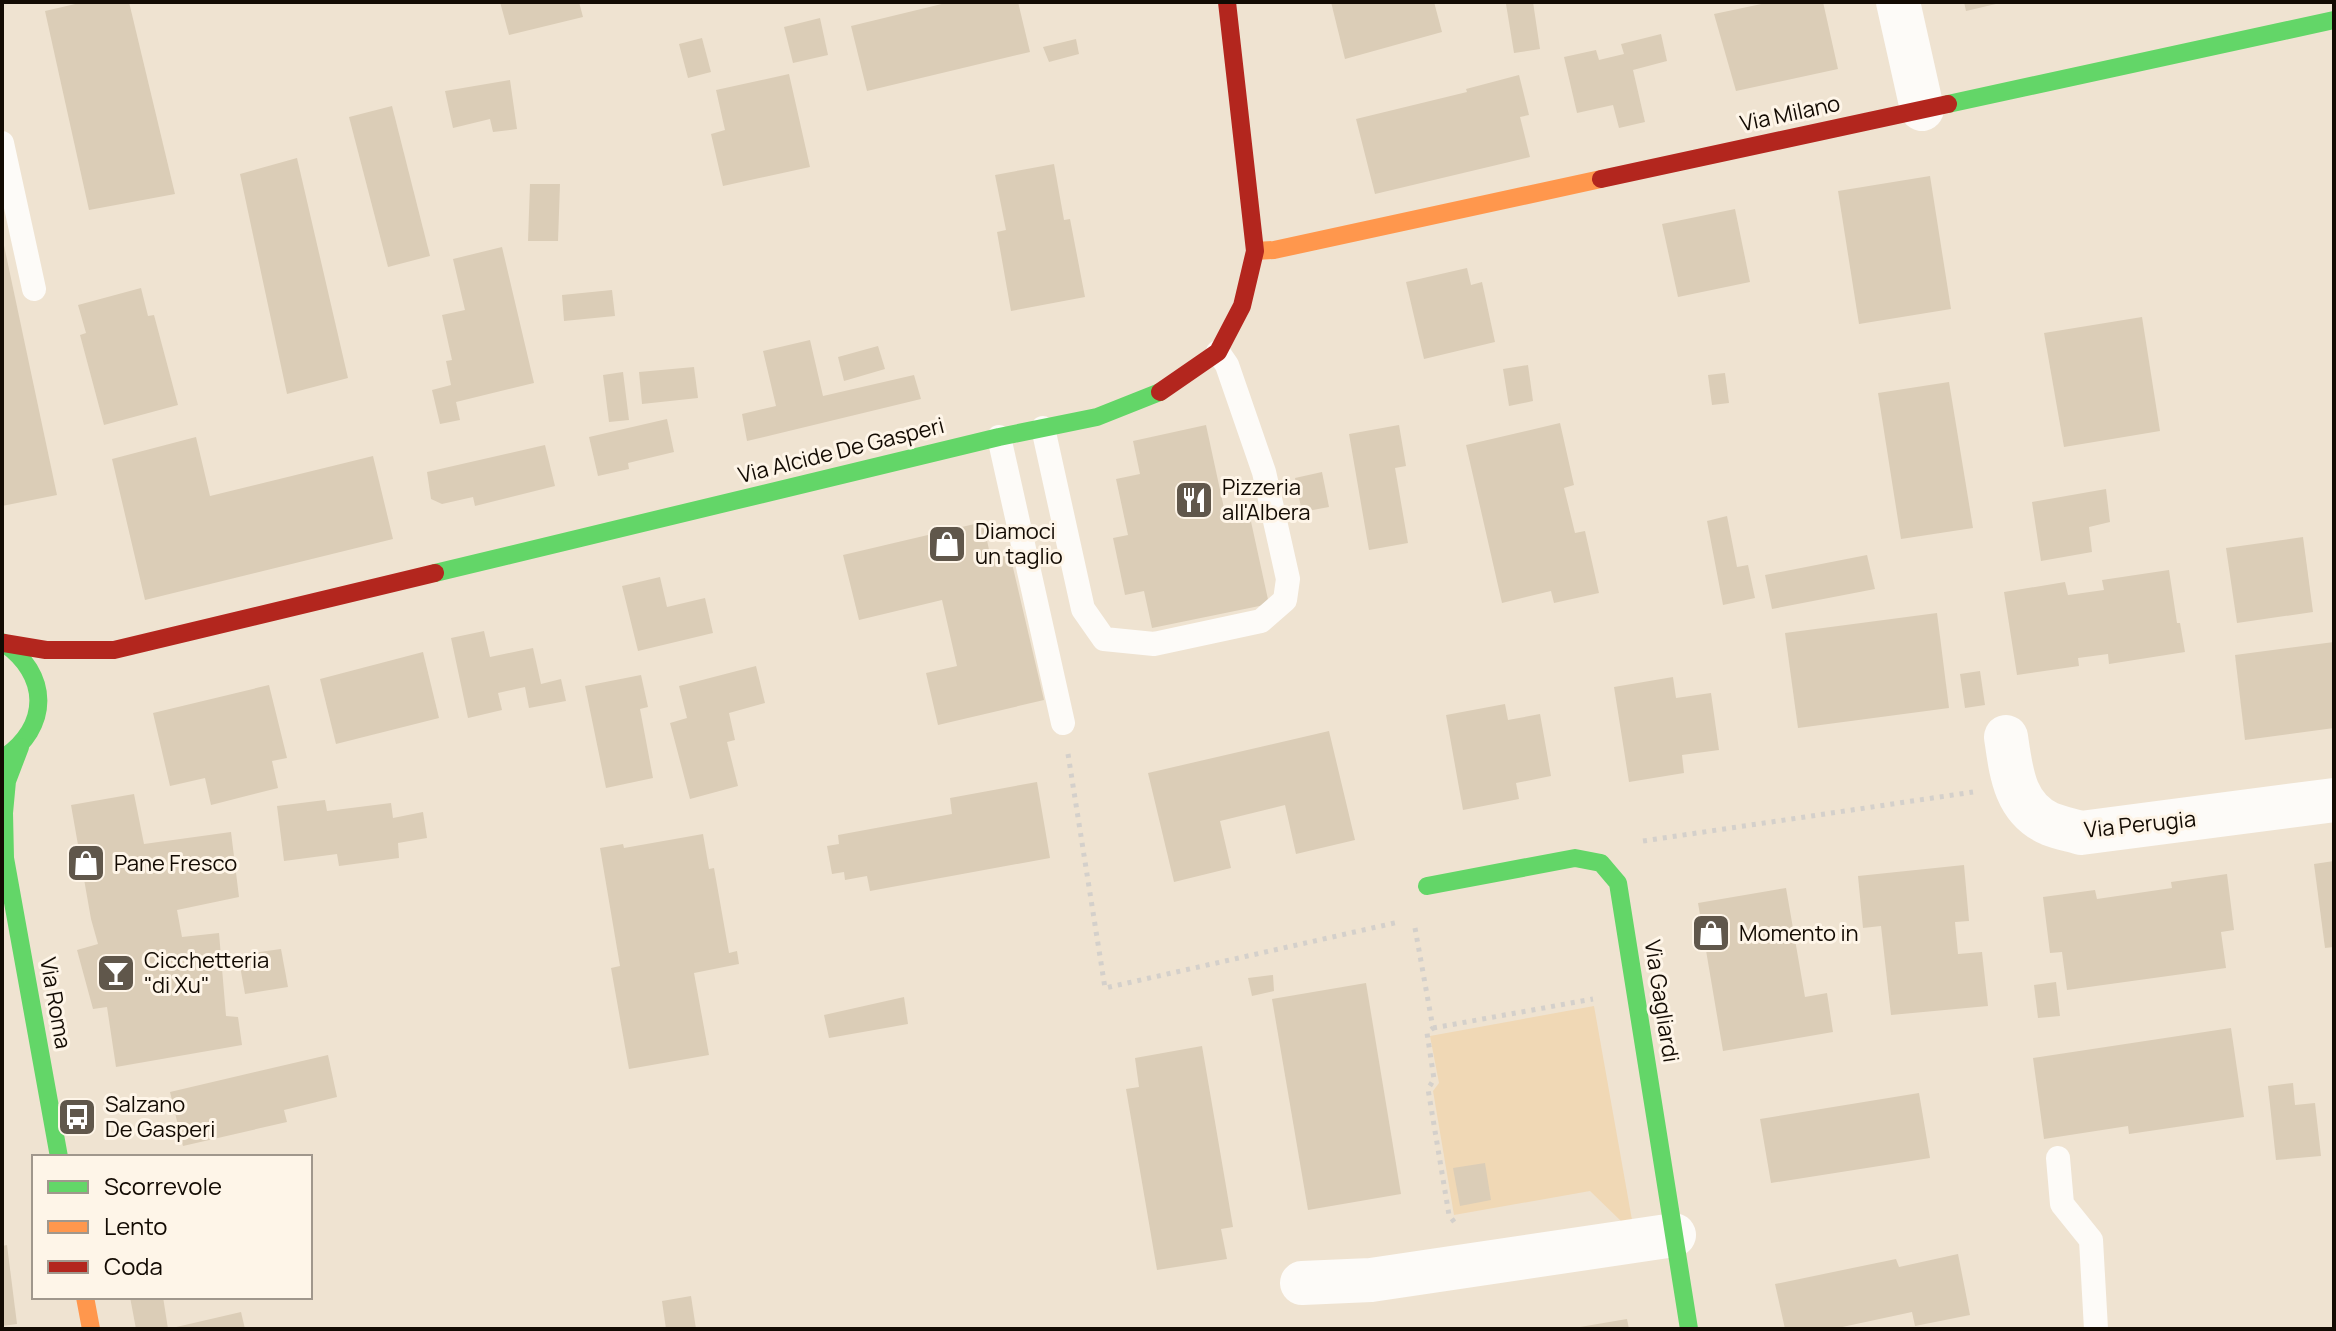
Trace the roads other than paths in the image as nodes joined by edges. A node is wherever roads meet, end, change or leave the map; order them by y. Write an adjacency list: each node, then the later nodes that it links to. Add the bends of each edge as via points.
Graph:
1 (1227, 2): 8 (street, Via Alcide De Gasperi)
2 (1898, 2): 6 (street)
3 (2332, 2): 4 (street)
4 (2334, 13)
5 (2334, 20): 6 (street, Via Milano)
6 (1922, 109): 8 (street, Via Milano)
7 (2, 143): 9 (lane)
8 (1255, 251): 10 (street, Via Alcide De Gasperi, via 1242,306)
9 (34, 289)
10 (1218, 352): 11 (street, Via Alcide De Gasperi, via 1160,392 1097,417); 11 (lane, via 1264,472 1288,579 1285,600 1261,621 1154,644 1104,639 1083,609)
11 (1043, 428): 12 (street, Via Alcide De Gasperi)
12 (999, 437): 14 (street, Via Alcide De Gasperi); 18 (lane)
13 (3, 642): 14 (street, Via Alcide De Gasperi, via 46,650); 17 (street, via 26,663 38,689)
14 (114, 650): 15 (street, Via Alcide De Gasperi)
15 (91, 667)
16 (57, 692): 17 (street)
17 (36, 719): 20 (street, Via Roma)
18 (1063, 723)
19 (2006, 737): 22 (street, Via Perugia, via 2014,785 2028,809 2049,824 2081,833)
20 (20, 747): 21 (street, Via Roma); 23 (street, Via Roma, via 7,781)
21 (2, 759)
22 (2334, 800)
23 (4, 855): 25 (street, Via Roma)
24 (1427, 886): 27 (street, Via Gagliardi, via 1575,858 1598,860 1610,870 1618,883)
25 (59, 1155)
26 (2058, 1158): 32 (lane, via 2062,1204 2091,1240)
27 (1674, 1235): 28 (street, via 1371,1280); 31 (street, Via Gagliardi)
28 (1302, 1283)
29 (85, 1299): 30 (street)
30 (91, 1329)
31 (1689, 1329)
32 (2096, 1329)

